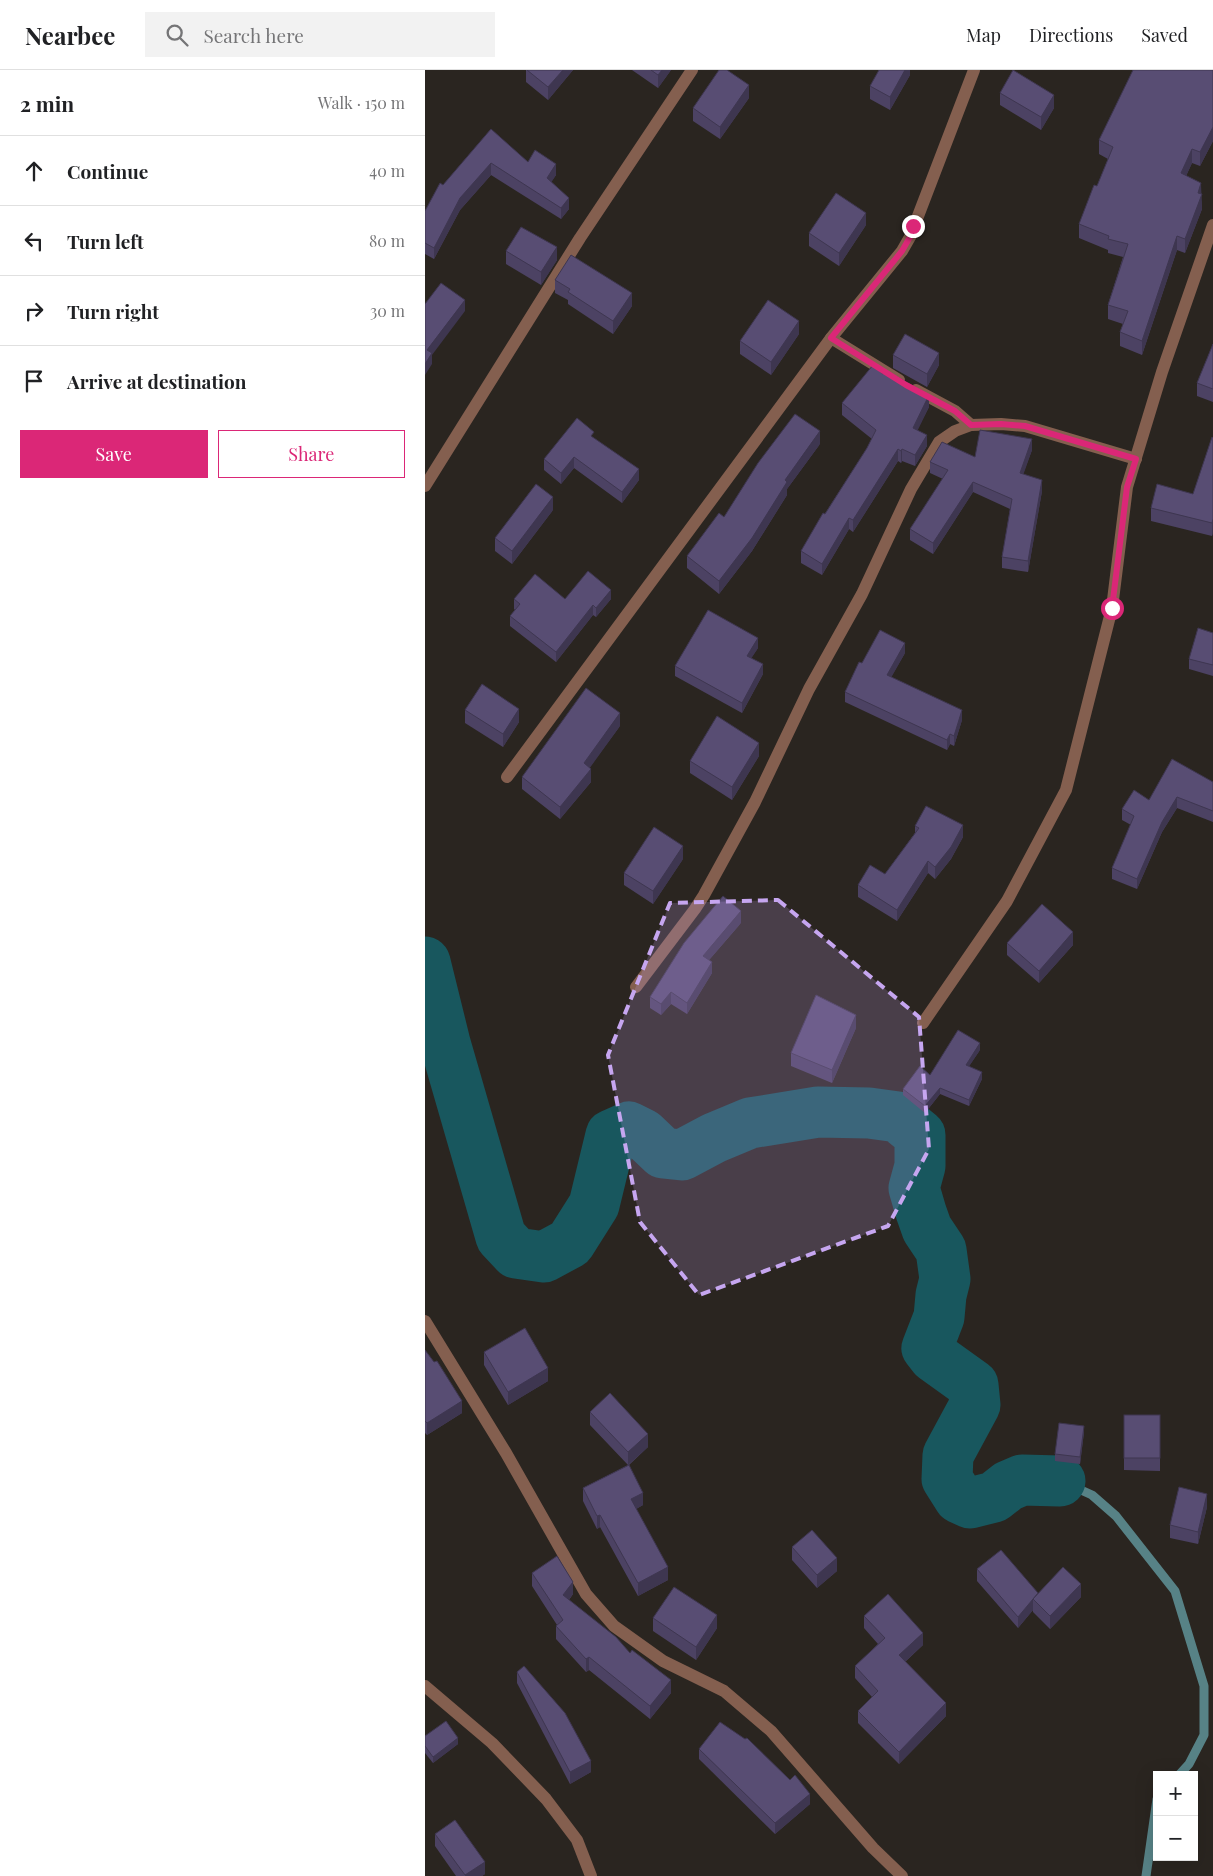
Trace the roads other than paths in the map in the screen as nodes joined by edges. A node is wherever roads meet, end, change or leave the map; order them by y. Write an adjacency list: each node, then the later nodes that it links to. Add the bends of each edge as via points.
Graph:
1 (692, 70): 7 (street, via 580,238)
2 (974, 70): 4 (street, via 910,237)
3 (1213, 225): 6 (street)
4 (831, 338): 5 (street, via 955,411); 8 (street)
5 (971, 425): 6 (street, via 1025,426); 9 (street, via 939,442 915,482 862,594 809,689 755,802 704,895)
6 (1136, 459): 10 (street, via 1127,487 1112,608 1066,790 1007,901)
7 (425, 486)
8 (507, 777)
9 (636, 987)
10 (923, 1023)
11 (425, 1322): 14 (street, via 506,1453 586,1594 614,1626 663,1661 723,1691 771,1731 873,1848)
12 (425, 1686): 13 (street, via 493,1743 546,1799 577,1840)
13 (591, 1876)
14 (902, 1876)

